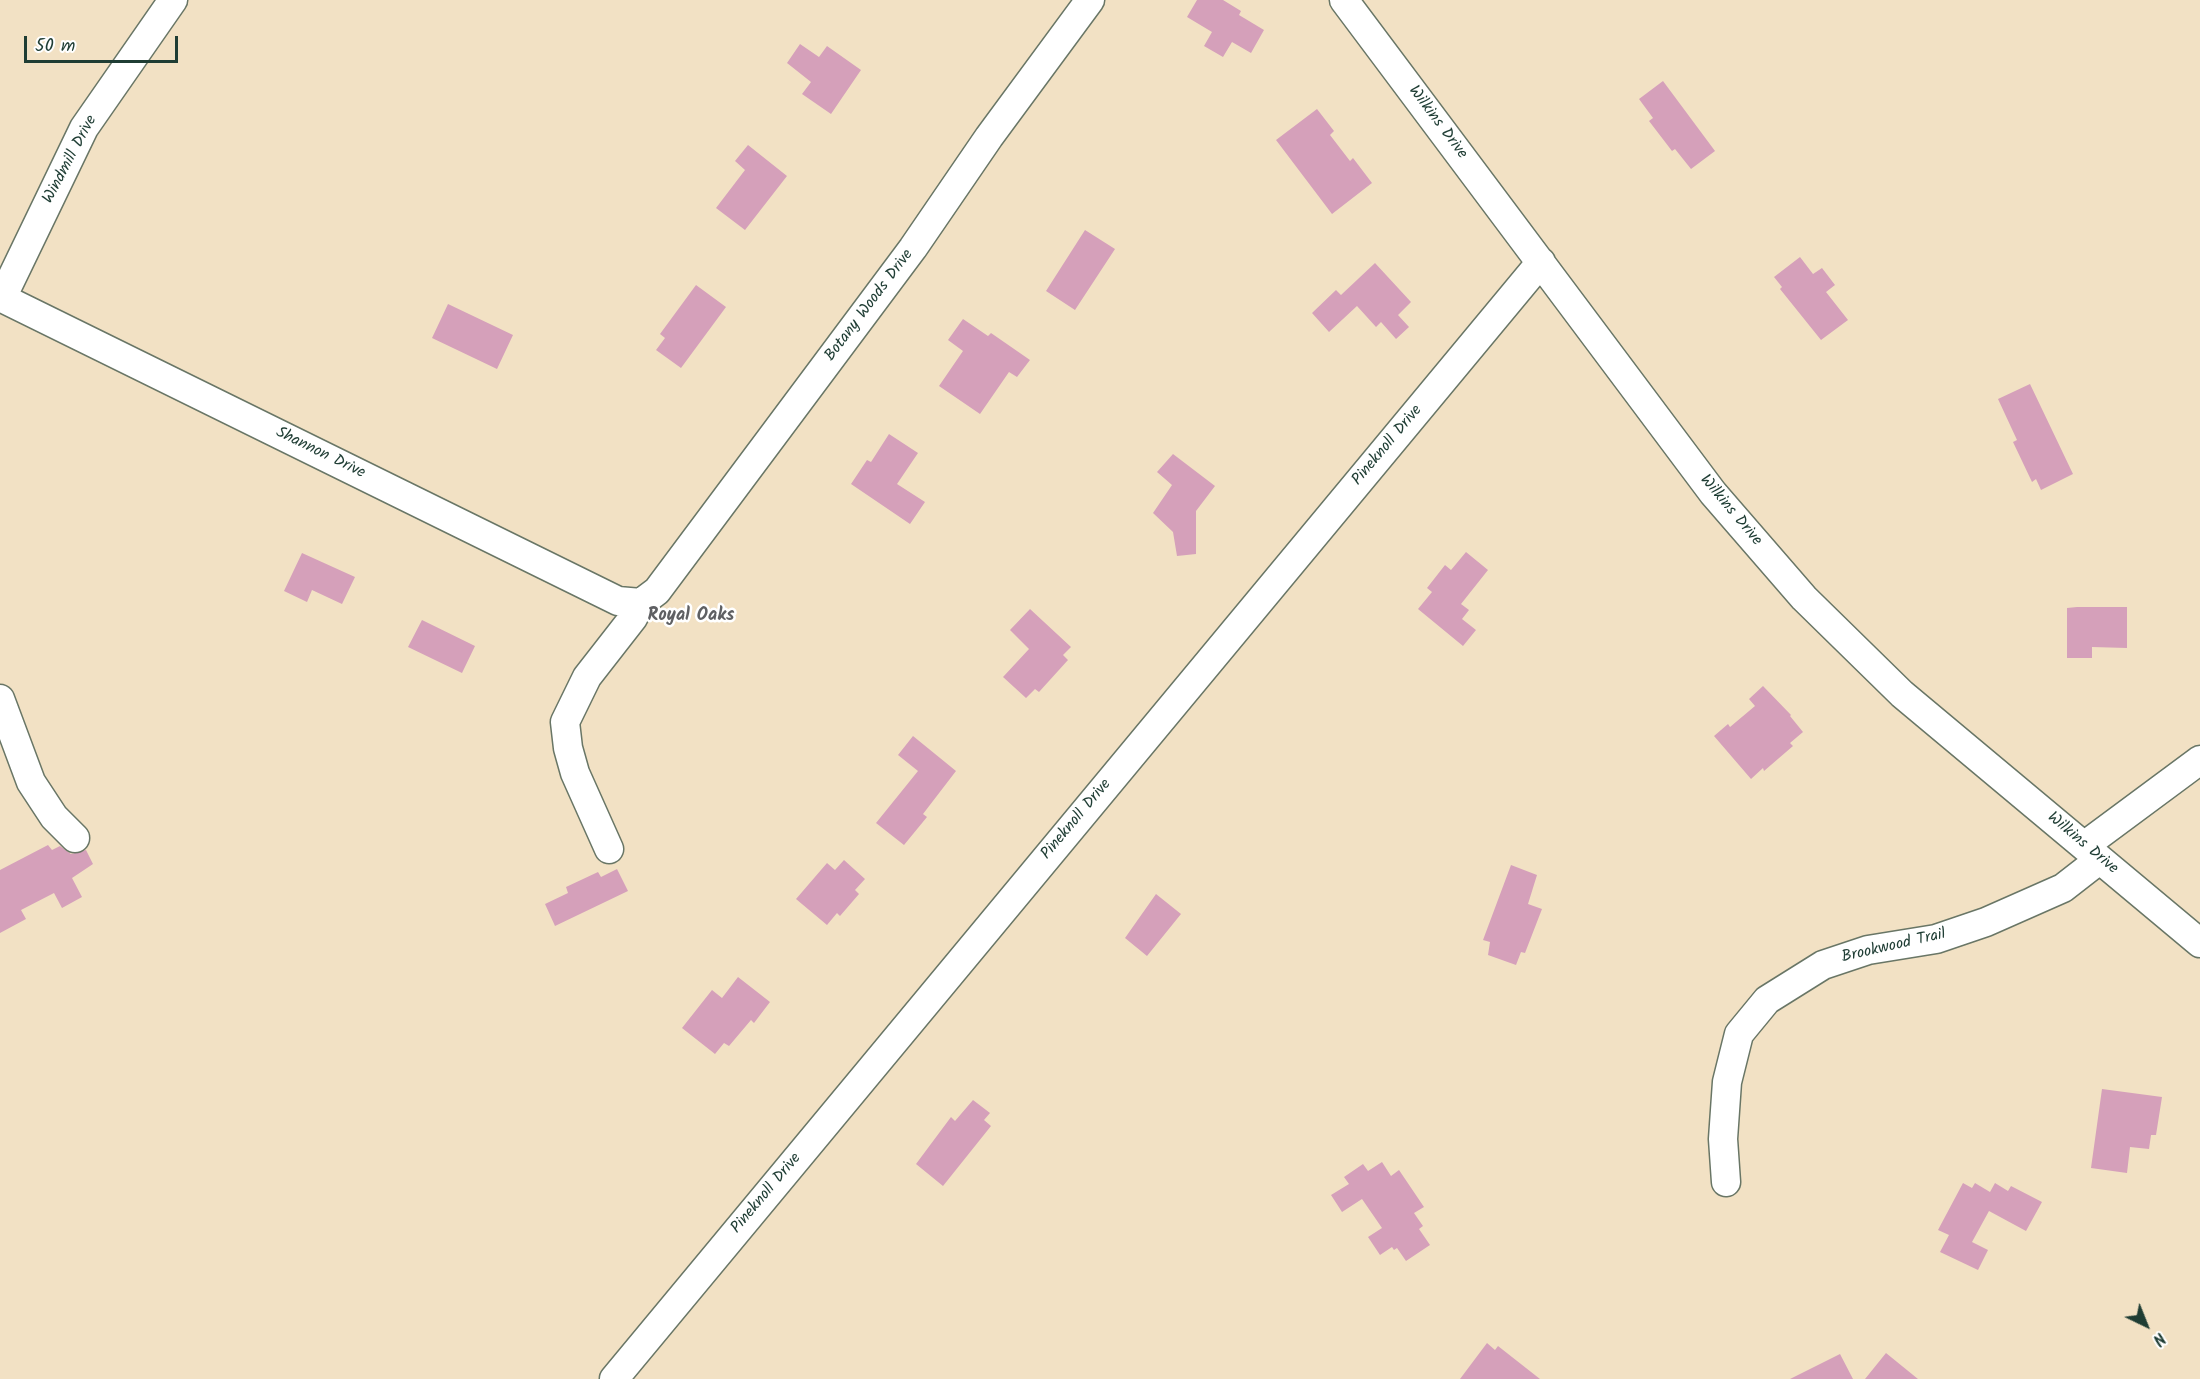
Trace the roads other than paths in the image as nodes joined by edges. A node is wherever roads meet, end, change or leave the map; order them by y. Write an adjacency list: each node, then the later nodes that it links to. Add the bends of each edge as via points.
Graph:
1 (173, 0): 5 (street, Windmill Drive, via 84,128)
2 (1090, 0): 6 (street, Botany Woods Drive, via 785,420 657,591)
3 (1344, 0): 4 (street, Wilkins Drive)
4 (1541, 262): 11 (street, Wilkins Drive, via 1713,493 1804,598 1902,694); 14 (street, Pineknoll Drive)
5 (1, 298): 6 (street, Shannon Drive, via 618,601)
6 (640, 603): 10 (street, Botany Woods Drive, via 633,618 587,676 564,722 576,773)
7 (0, 699): 9 (street, via 32,782 54,817)
8 (2200, 760): 11 (street, Brookwood Trail)
9 (75, 838)
10 (609, 849)
11 (2092, 853): 12 (street, Wilkins Drive); 13 (street, Brookwood Trail, via 2063,888 1936,939 1868,950 1823,965 1767,1000 1739,1034 1727,1082 1723,1140)
12 (2200, 944)
13 (1726, 1182)
14 (614, 1379)

